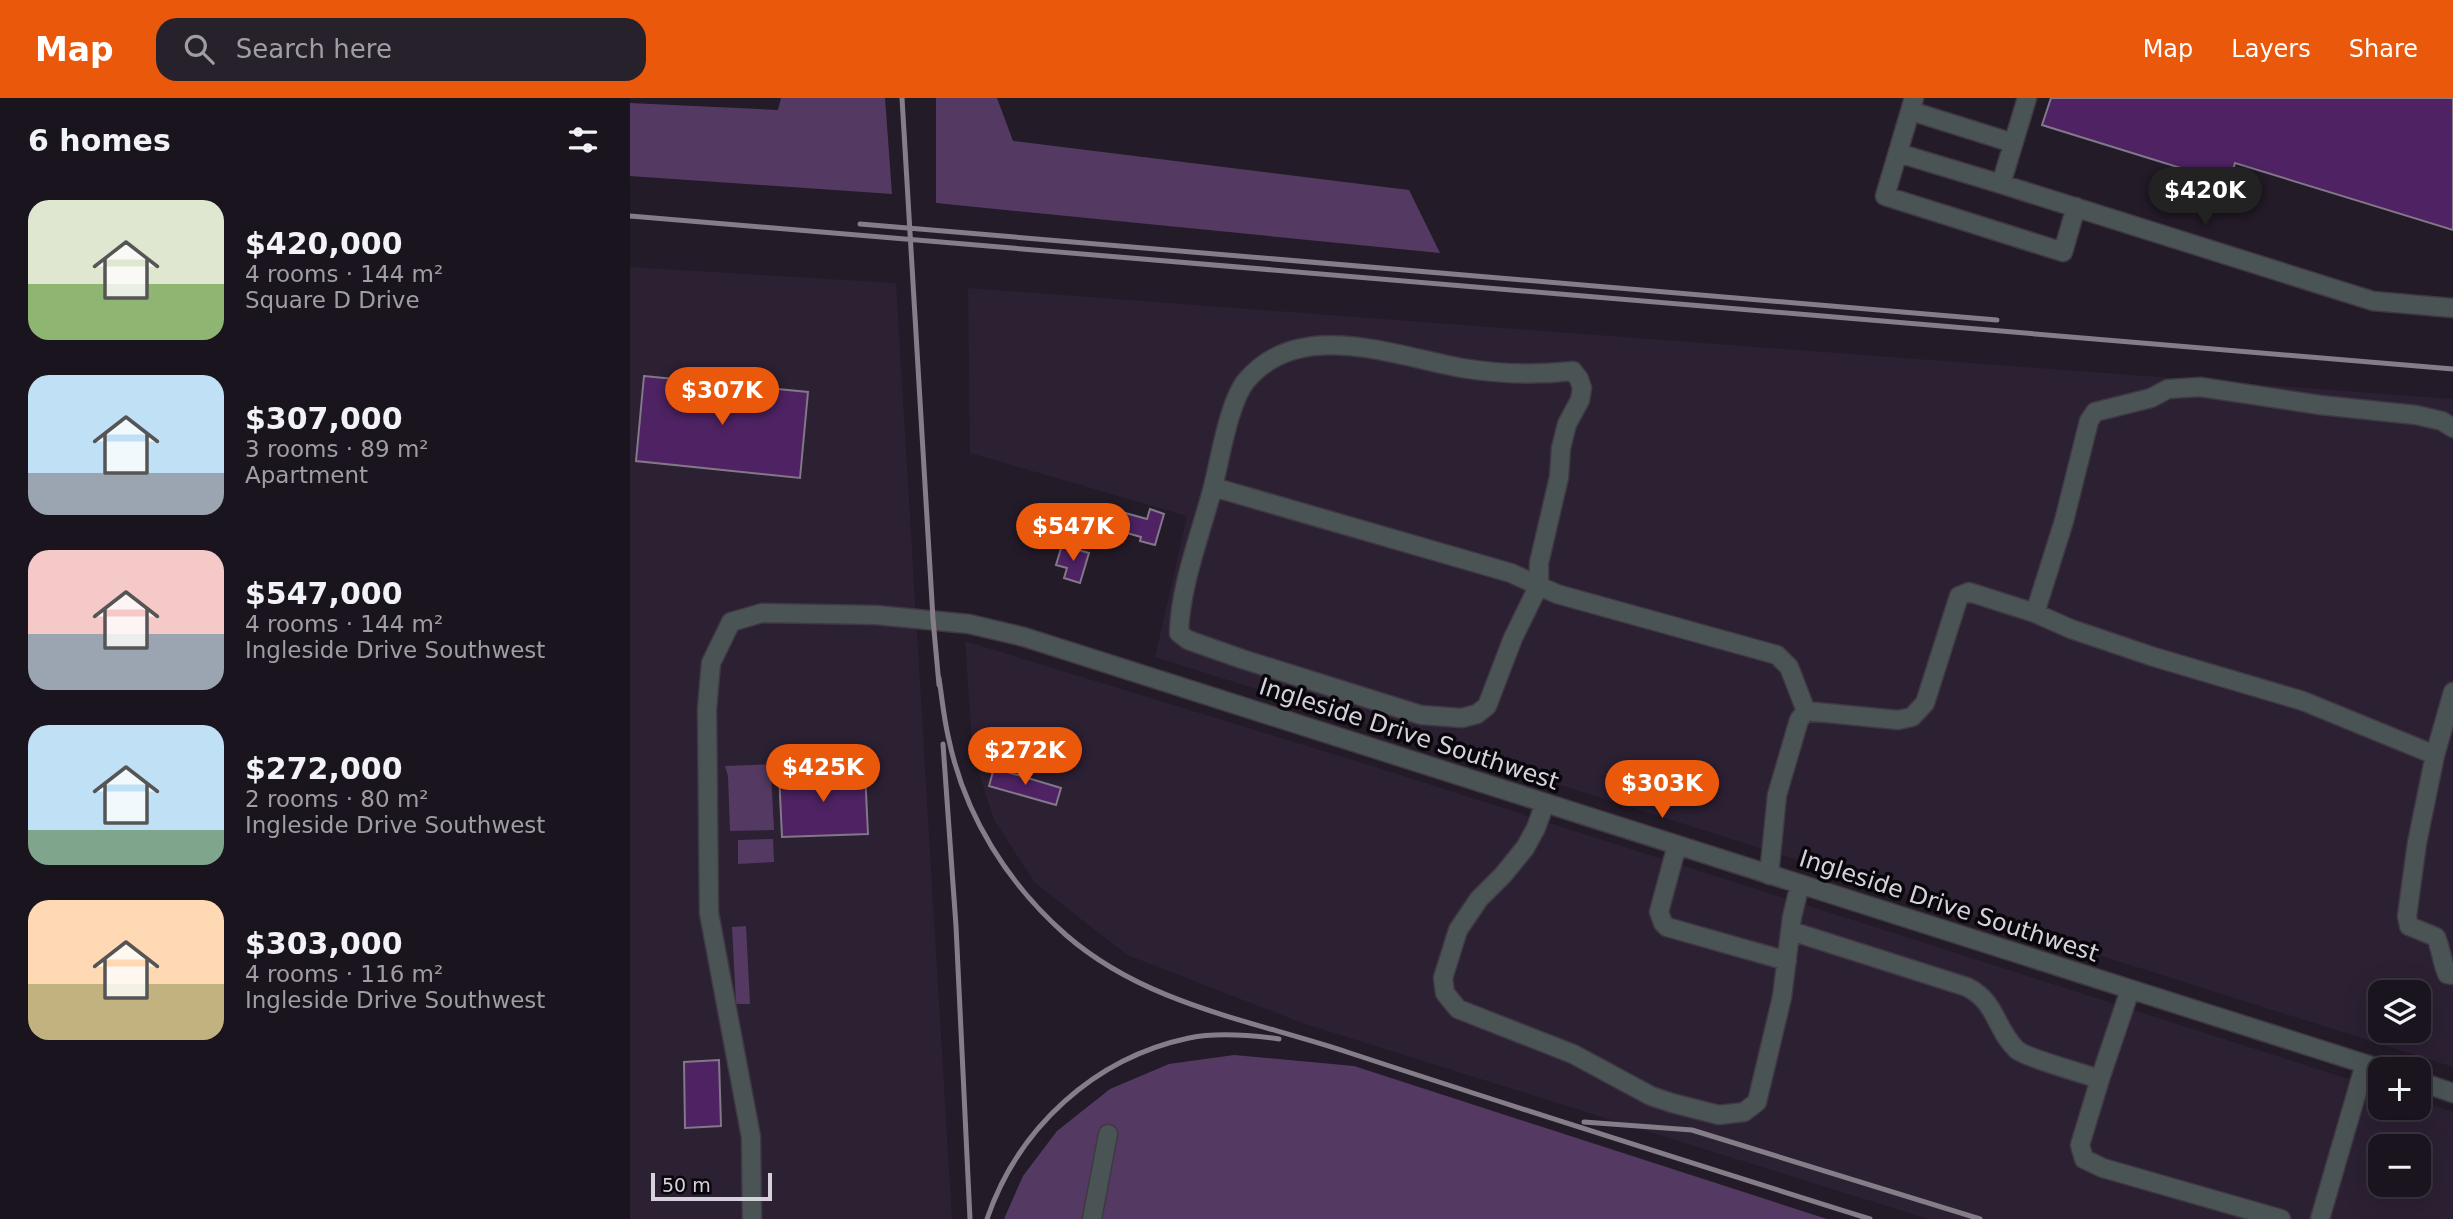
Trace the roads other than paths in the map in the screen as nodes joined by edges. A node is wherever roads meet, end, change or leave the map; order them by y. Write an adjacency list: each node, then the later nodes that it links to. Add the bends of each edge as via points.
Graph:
1 (2024, 99): 3 (street)
2 (1912, 104): 3 (street); 4 (street)
3 (2013, 143): 5 (street)
4 (1898, 153): 5 (street); 6 (street, via 1885,196 2063,252)
5 (2001, 184): 6 (street)
6 (2076, 207): 7 (street, via 2372,301)
7 (2453, 307)
8 (2453, 428): 11 (street, via 2416,415 2200,387 2168,389 2095,412)
9 (1213, 487): 10 (street); 10 (street, via 1185,592 1179,634 1242,659 1421,715 1462,718 1487,706); 10 (street, via 1234,404 1245,382 1267,362 1293,349 1319,344 1381,351 1510,374 1573,371 1582,388 1561,448)
10 (1539, 585): 13 (street, via 1557,594 1777,655 1789,667)
11 (2035, 613): 13 (street, via 1969,592 1959,596 1925,704 1912,717 1898,720); 14 (street, via 2154,657 2303,701)
12 (2453, 692): 14 (street)
13 (1806, 711): 17 (street, via 1799,720 1777,795)
14 (2435, 755): 21 (street, via 2407,916 2409,926 2436,937 2447,974)
15 (1545, 803): 16 (street, Ingleside Drive Southwest); 20 (street, via 1525,848 1479,898 1458,930 1443,978 1445,993 1458,1009 1573,1054 1651,1096 1718,1115 1744,1112 1757,1102 1783,997); 29 (street, Ingleside Drive Southwest, via 1024,637 969,624 876,615 762,613 731,622 710,674 709,913 751,1137)
16 (1677, 845): 17 (street, Ingleside Drive Southwest); 20 (street, via 1659,912 1663,923)
17 (1769, 875): 18 (street, Ingleside Drive Southwest)
18 (1800, 884): 19 (street); 22 (street, Ingleside Drive Southwest)
19 (1791, 931): 20 (street); 24 (street, via 1980,993 2019,1051)
20 (1787, 961)
21 (2453, 975)
22 (2130, 990): 23 (street, Ingleside Drive Southwest); 24 (street)
23 (2368, 1065)
24 (2100, 1079): 31 (street, via 2080,1145 2084,1159)
25 (2368, 1081): 32 (street)
26 (2431, 1085): 27 (street)
27 (2453, 1093)
28 (1108, 1134): 30 (street)
29 (752, 1219)
30 (1092, 1219)
31 (2281, 1219)
32 (2320, 1219)

